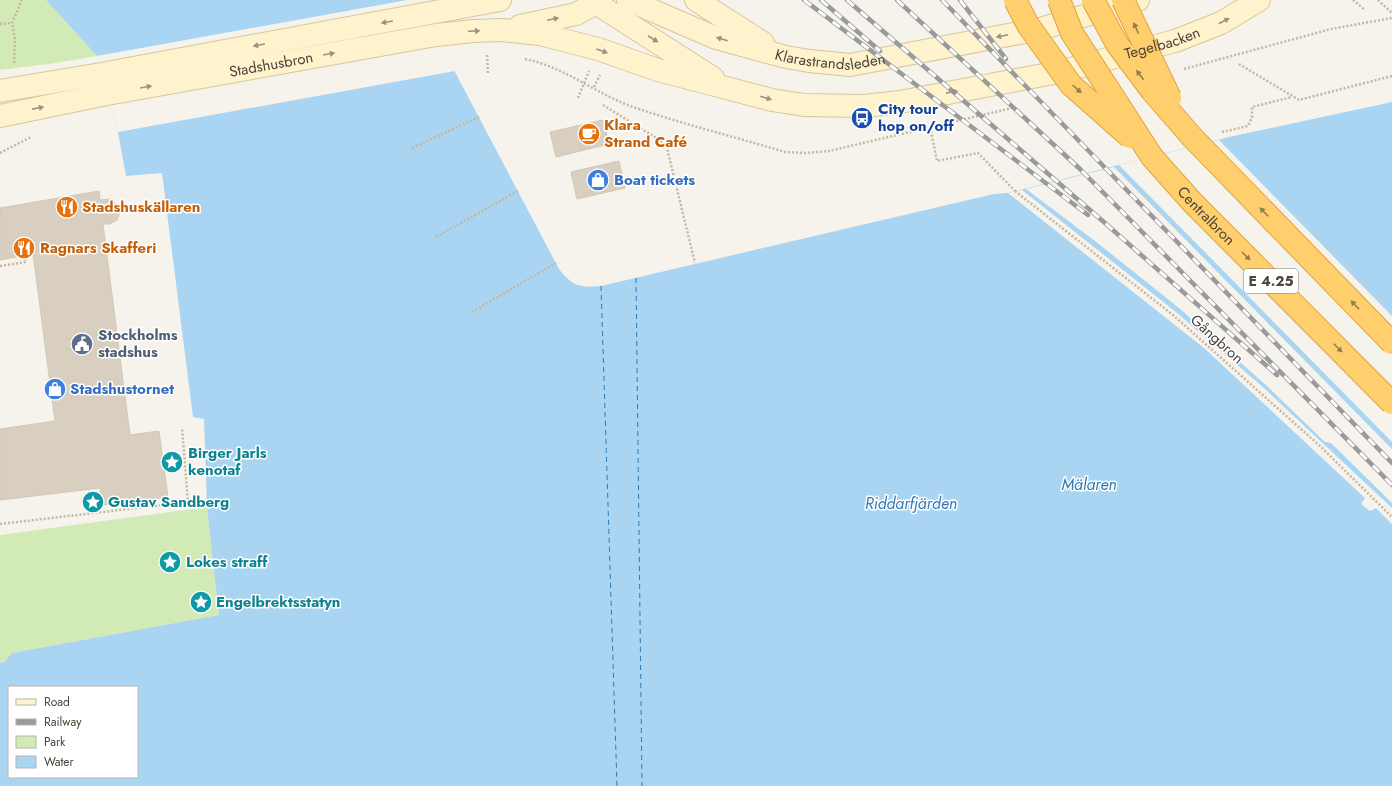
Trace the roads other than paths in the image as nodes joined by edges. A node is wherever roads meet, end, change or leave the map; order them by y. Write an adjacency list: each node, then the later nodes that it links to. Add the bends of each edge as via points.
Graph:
1 (500, 0): 11 (street)
2 (628, 0): 13 (street, Klarastrandsleden, one-way to 2, via 716,38)
3 (696, 0): 13 (street, via 741,31)
4 (1015, 0): 18 (highway, one-way to 18, bridge, via 1028,25 1071,85)
5 (1059, 0): 18 (highway, Centralbron / E 4.25, bridge, via 1072,33)
6 (1094, 0): 17 (highway, E 4.25, one-way to 6, bridge, via 1152,91 1117,44)
7 (1123, 0): 17 (highway, one-way to 7, bridge, via 1160,79)
8 (1138, 0): 13 (street, Klarastrandsleden, one-way to 13, via 1040,29 850,65)
9 (1259, 0): 14 (street, Tegelbacken, one-way to 9, via 772,100 804,105 864,106 900,102 1059,72 1175,41 1221,23)
10 (595, 1): 12 (street, one-way to 10, via 576,14); 14 (street, one-way to 14)
11 (458, 5): 15 (street, Stadshusbron, one-way to 15, via 425,15)
12 (502, 30): 14 (street, one-way to 14, via 540,34 575,42 658,70); 16 (street, Stadshusbron, one-way to 12, via 107,94 436,35)
13 (786, 57)
14 (728, 87)
15 (0, 91)
16 (0, 116)
17 (1192, 137): 19 (highway, E 4.25, one-way to 17, bridge)
18 (1152, 157): 20 (highway, Centralbron / E 4.25, one-way to 20, bridge, via 1192,202)
19 (1392, 343)
20 (1392, 403)

